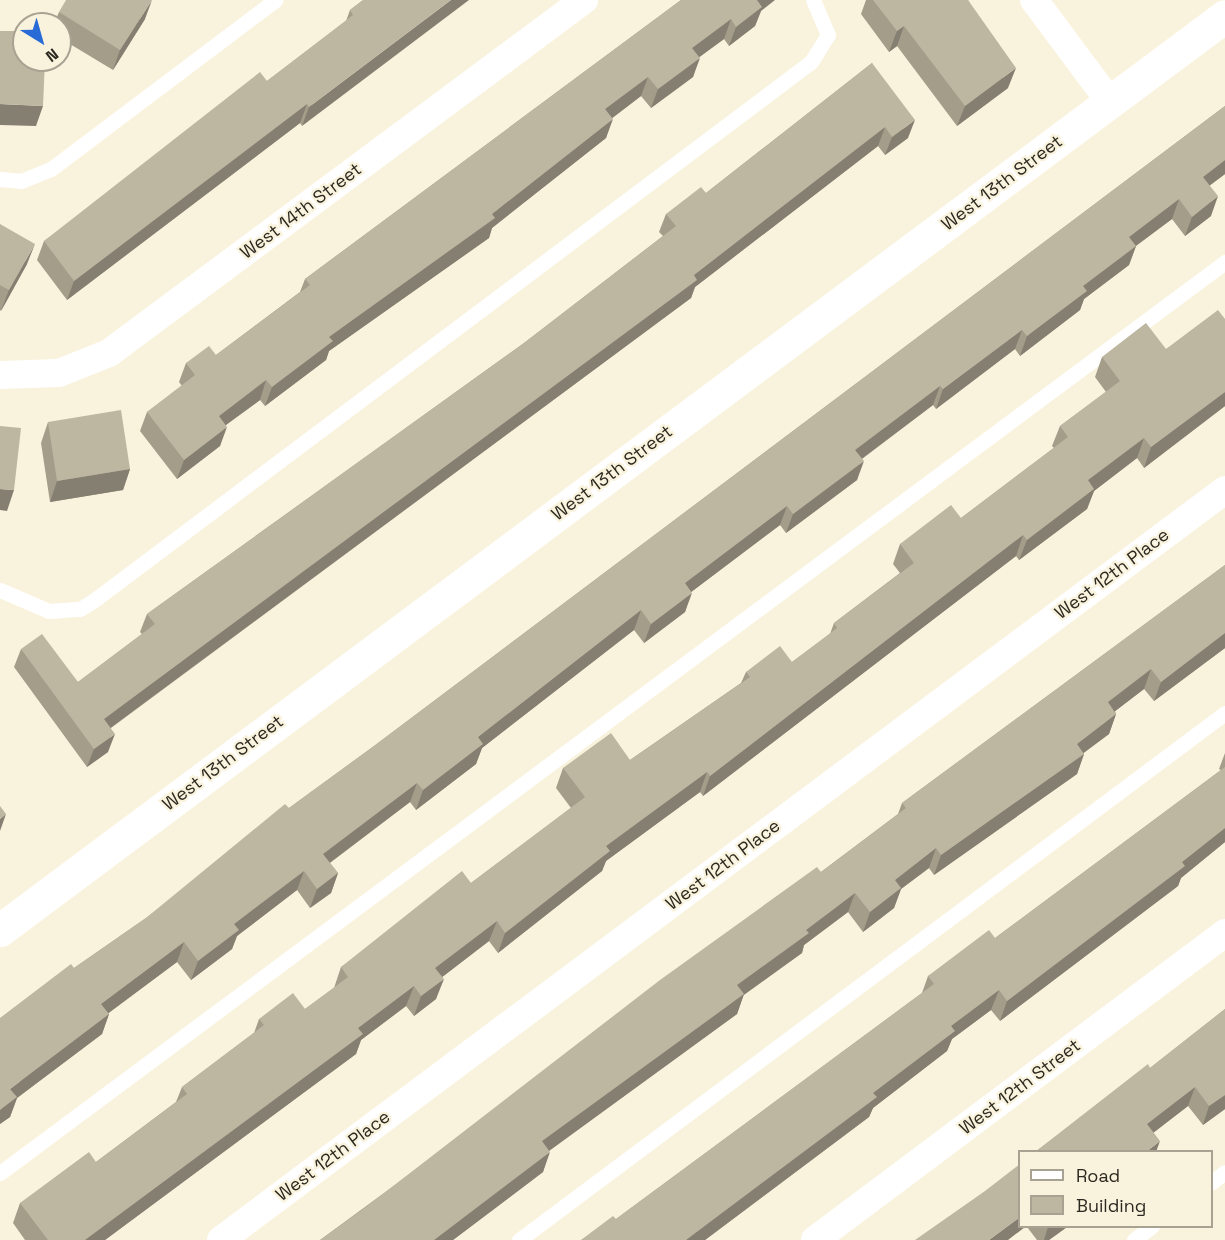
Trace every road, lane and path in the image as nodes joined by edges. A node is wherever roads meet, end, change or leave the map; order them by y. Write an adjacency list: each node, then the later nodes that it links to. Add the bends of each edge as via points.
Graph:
1 (274, 0): 7 (lane, via 51,169 21,181)
2 (584, 0): 9 (street, West 14th Street, via 109,353 59,373)
3 (813, 0): 11 (lane, via 828,35 811,62 93,601 80,609 49,611)
4 (1034, 0): 6 (street)
5 (1225, 16): 6 (street, West 13th Street)
6 (1110, 102): 13 (street, West 13th Street)
7 (0, 178)
8 (1225, 262): 16 (lane)
9 (0, 375)
10 (1225, 490): 19 (street, West 12th Place)
11 (0, 590)
12 (1225, 713): 20 (lane)
13 (0, 930)
14 (1225, 933): 21 (street, West 12th Street)
15 (1225, 1172): 17 (lane)
16 (0, 1173)
17 (1213, 1181)
18 (1151, 1228): 22 (lane)
19 (221, 1240)
20 (519, 1240)
21 (815, 1240)
22 (1134, 1240)

